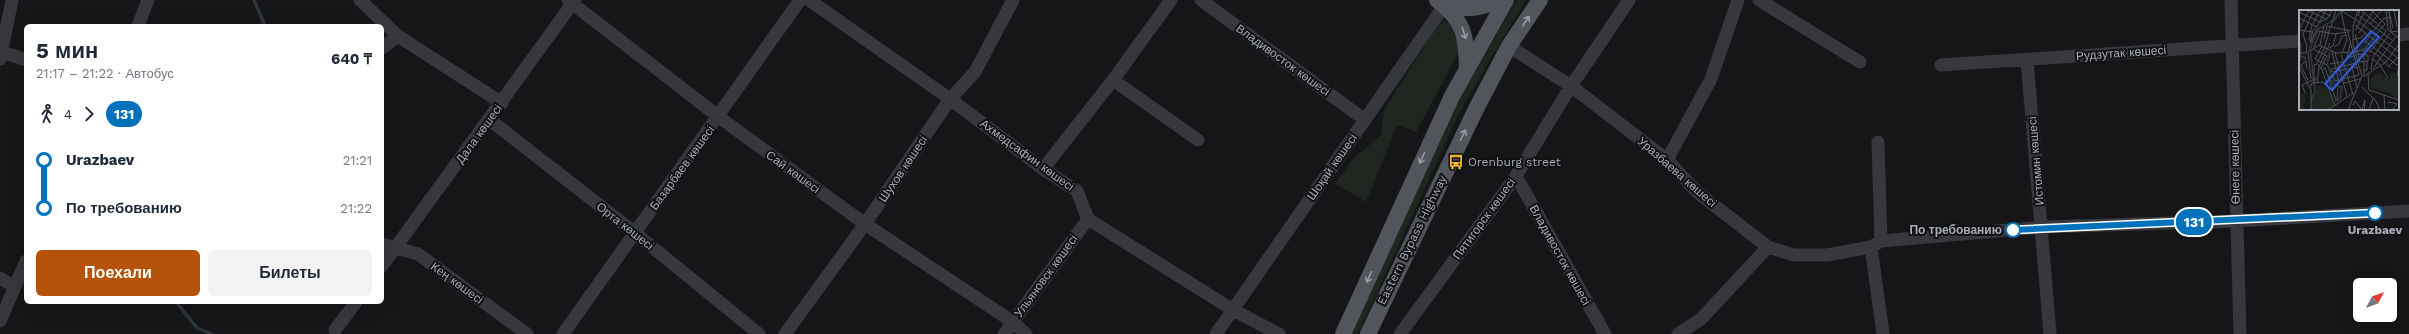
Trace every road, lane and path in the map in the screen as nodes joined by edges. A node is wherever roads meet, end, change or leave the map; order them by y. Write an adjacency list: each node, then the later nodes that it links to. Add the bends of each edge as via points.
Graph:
1 (12, 0): 25 (street)
2 (148, 0): 17 (street)
3 (360, 0): 20 (street)
4 (800, 0): 35 (street, Базарбаев көшесі)
5 (809, 0): 33 (street, Ахмедсафин көшесі)
6 (1013, 0): 33 (street, Шухов көшесі, via 975,72)
7 (1171, 0): 31 (street)
8 (1201, 0): 37 (street, Владивосток көшесі)
9 (1504, 0): 16 (main road, via 1476,10 1461,10); 30 (main road, Eastern Bypass Highway)
10 (1540, 0): 24 (main road, Eastern Bypass Highway, one-way to 10)
11 (1629, 0): 32 (street, Пятигорск көшесі)
12 (1738, 0): 40 (street, via 1711,80)
13 (1759, 0): 28 (street)
14 (2231, 0): 22 (street, Өнеге көшесі)
15 (572, 1): 34 (street, Дала көшесі); 35 (street, Сай көшесі)
16 (1443, 2): 30 (main road, one-way to 30, via 1461,23 1466,40); 37 (street, Шоқай көшесі)
17 (139, 24)
18 (2409, 34): 19 (street)
19 (2399, 35)
20 (398, 36): 23 (street); 34 (street)
21 (2299, 41): 22 (street, Рудзутак көшесі)
22 (2232, 45): 27 (street, Рудзутак көшесі); 45 (street, Өнеге көшесі)
23 (384, 46)
24 (1509, 46): 32 (street, Уразбаева көшесі); 71 (main road, Eastern Bypass Highway, one-way to 24, via 1472,116)
25 (1, 56): 26 (street)
26 (24, 60)
27 (2027, 60): 29 (street, Рудзутак көшесі); 47 (street, Истомин көшесі)
28 (1860, 62)
29 (1942, 65)
30 (1467, 69): 70 (main road, Eastern Bypass Highway, one-way to 70, via 1420,163)
31 (1113, 80): 38 (street); 41 (street)
32 (1571, 86): 40 (street, Уразбаева көшесі); 42 (street, Пятигорск көшесі)
33 (950, 99): 41 (street, Ахмедсафин көшесі); 46 (street, Шухов көшесі)
34 (502, 103): 36 (street, Дала көшесі)
35 (719, 117): 46 (street, Сай көшесі); 48 (street, Базарбаев көшесі)
36 (490, 120): 48 (street, Орта көшесі); 51 (street, Дала көшесі)
37 (1365, 120): 58 (street, Шоқай көшесі)
38 (1198, 140)
39 (1878, 142): 50 (street)
40 (1667, 160): 52 (street, Уразбаева көшесі, via 1696,192)
41 (1043, 169): 44 (street, Ахмедсафин көшесі, via 1077,191)
42 (1516, 176): 72 (street, Пятигорск көшесі); 73 (street, Владивосток көшесі)
43 (2409, 211): 45 (street, Уразбаева көшесі)
44 (1088, 219): 58 (street); 60 (street, Ульяновск көшесі)
45 (2236, 221): 47 (street, Уразбаева көшесі); 77 (street, Өнеге көшесі)
46 (865, 224): 60 (street, Сай көшесі); 65 (street, Шухов көшесі)
47 (2042, 227): 50 (street, Уразбаева көшесі); 76 (street, Истомин көшесі)
48 (635, 233): 63 (street, Базарбаев көшесі); 64 (street, Орта көшесі)
49 (384, 244): 51 (street, Кең көшесі)
50 (1876, 244): 52 (street, Уразбаева көшесі, via 1827,255 1794,254); 75 (street)
51 (396, 247): 53 (street, Дала көшесі); 62 (street, Кең көшесі, via 418,254)
52 (1768, 247): 74 (street, via 1701,319)
53 (384, 263)
54 (24, 266): 56 (street)
55 (0, 278): 56 (street)
56 (15, 287): 59 (street)
57 (354, 304): 61 (street)
58 (1233, 310): 68 (street, Шоқай көшесі); 69 (street)
59 (0, 321)
60 (1013, 322): 66 (street, Ульяновск көшесі); 67 (street, Сай көшесі)
61 (335, 330)
62 (527, 334)
63 (563, 334)
64 (759, 334)
65 (785, 334)
66 (1004, 334)
67 (1026, 334)
68 (1216, 334)
69 (1279, 334)
70 (1343, 334)
71 (1368, 334)
72 (1400, 334)
73 (1605, 334)
74 (1678, 334)
75 (1883, 334)
76 (2050, 334)
77 (2240, 334)

